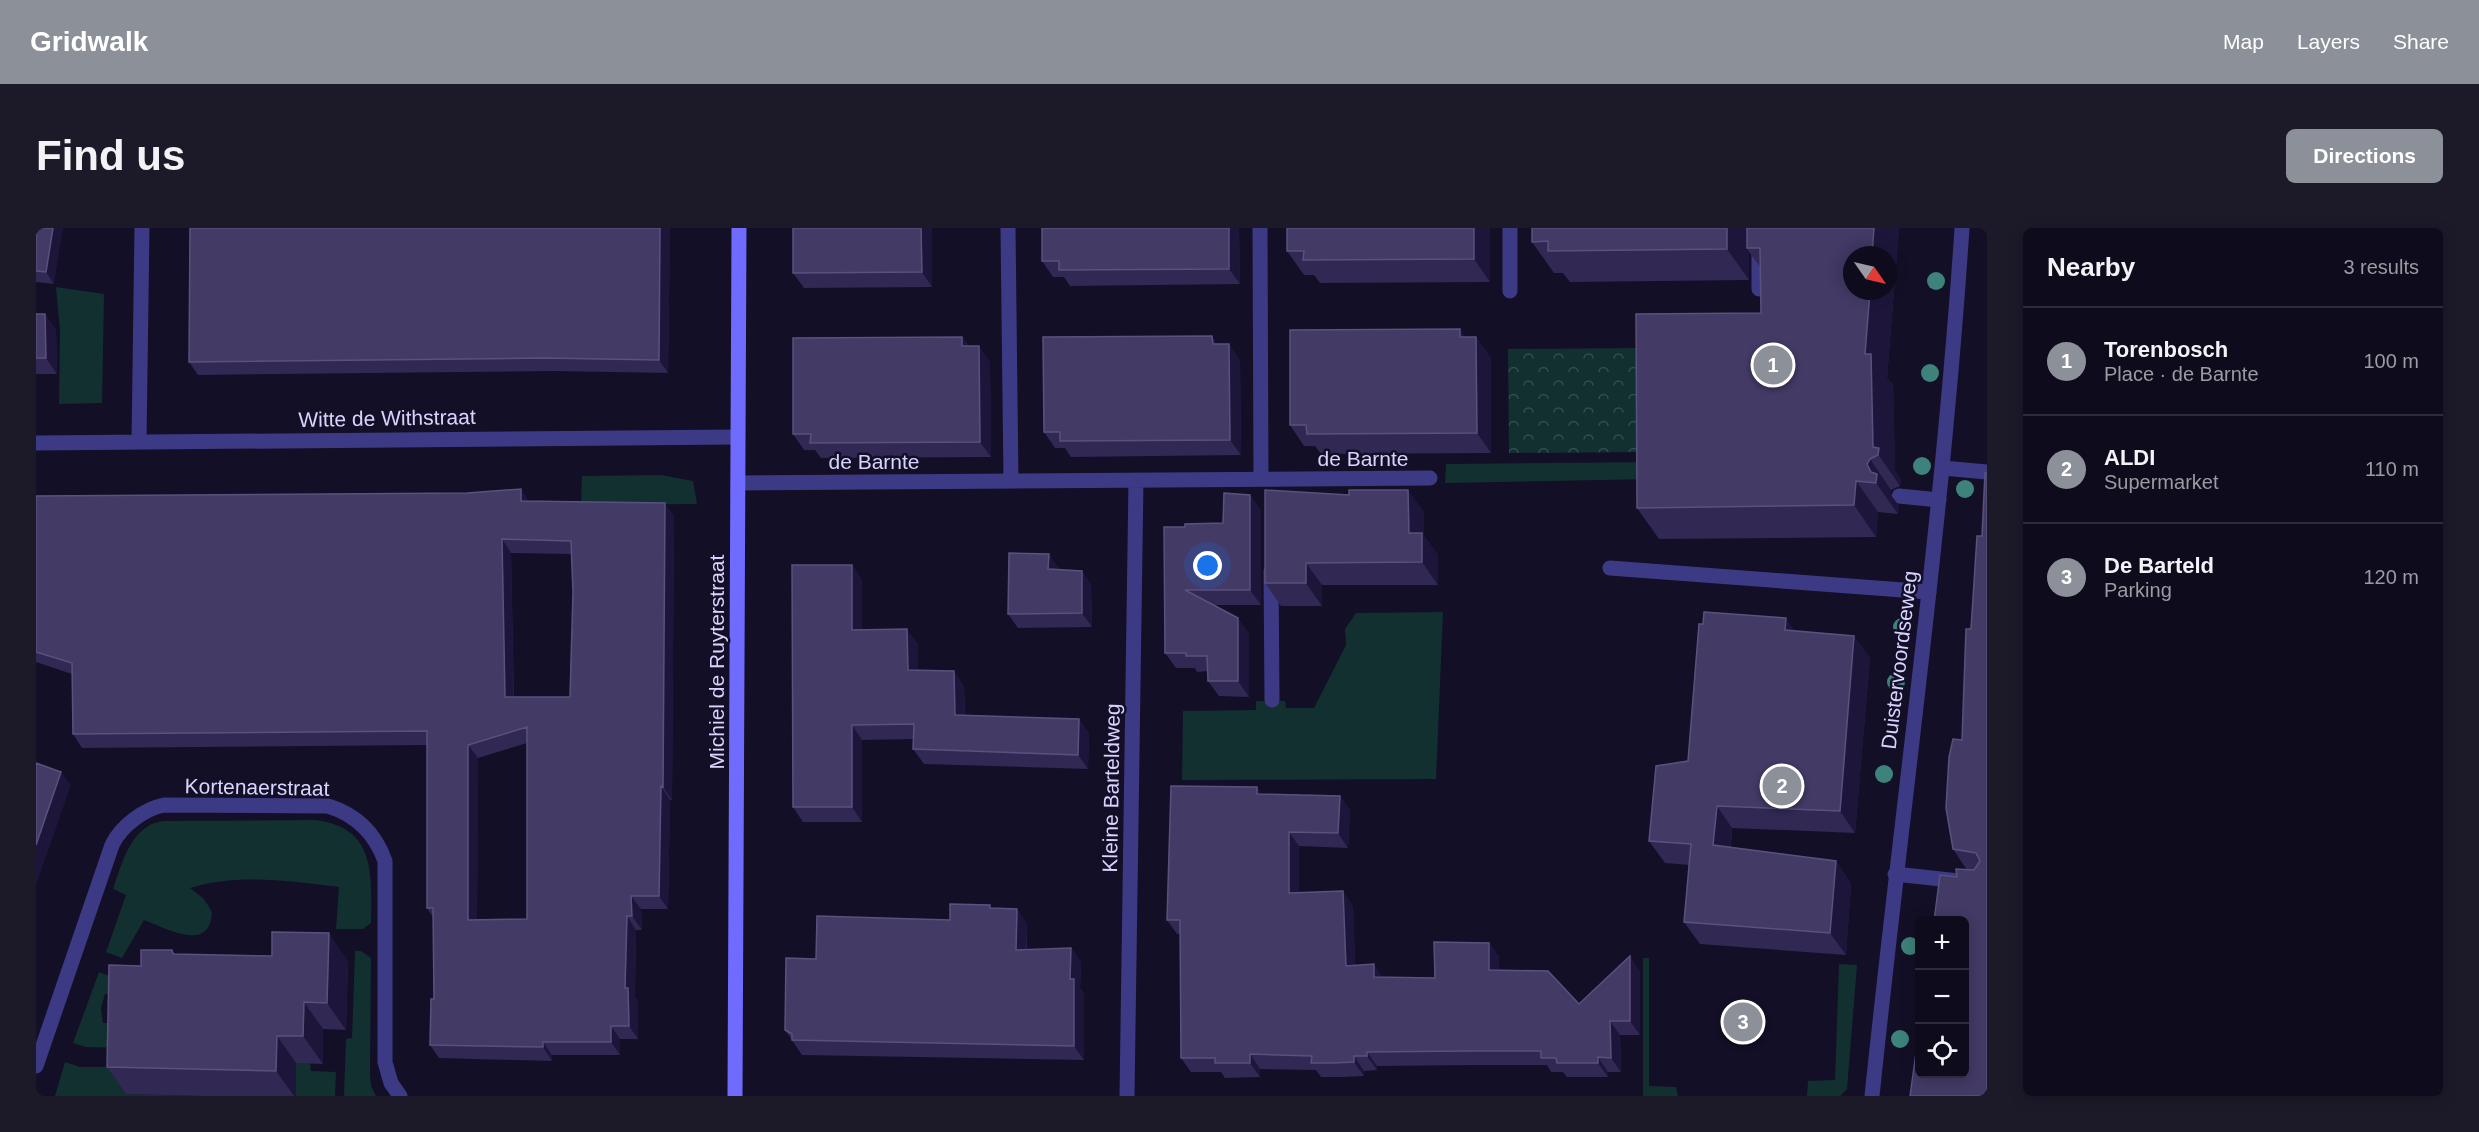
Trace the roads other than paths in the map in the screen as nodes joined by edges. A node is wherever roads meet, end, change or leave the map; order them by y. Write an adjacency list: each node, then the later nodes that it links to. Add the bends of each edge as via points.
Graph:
1 (142, 228): 11 (street)
2 (739, 228): 10 (street, Michiel de Ruyterstraat)
3 (1008, 228): 17 (street)
4 (1260, 228): 19 (street)
5 (1510, 228): 9 (street)
6 (1759, 228): 8 (street)
7 (1962, 228): 13 (street, Duistervoordseweg)
8 (1759, 289)
9 (1510, 291)
10 (737, 437): 11 (street, Witte de Withstraat); 18 (street, Michiel de Ruyterstraat)
11 (139, 442): 12 (street, Witte de Withstraat)
12 (36, 443)
13 (1943, 468): 14 (street); 21 (street, Duistervoordseweg)
14 (1987, 472)
15 (1430, 478): 19 (street, de Barnte)
16 (1136, 480): 17 (street, de Barnte); 19 (street, de Barnte); 31 (street, Kleine Barteldweg)
17 (1011, 481): 18 (street, de Barnte)
18 (738, 483): 30 (street, Michiel de Ruyterstraat)
19 (1267, 483)
20 (1899, 496): 21 (street)
21 (1940, 500): 24 (street, Duistervoordseweg)
22 (1270, 561): 25 (street)
23 (1610, 568): 24 (street)
24 (1929, 592): 26 (street, Duistervoordseweg)
25 (1272, 700)
26 (1895, 874): 27 (street); 32 (street, Duistervoordseweg)
27 (1987, 884)
28 (36, 1066): 29 (street, Kortenaerstraat, via 112,845 125,828 149,809 164,805 328,806 365,826 385,861 385,1062)
29 (400, 1096)
30 (735, 1096)
31 (1127, 1096)
32 (1872, 1096)

